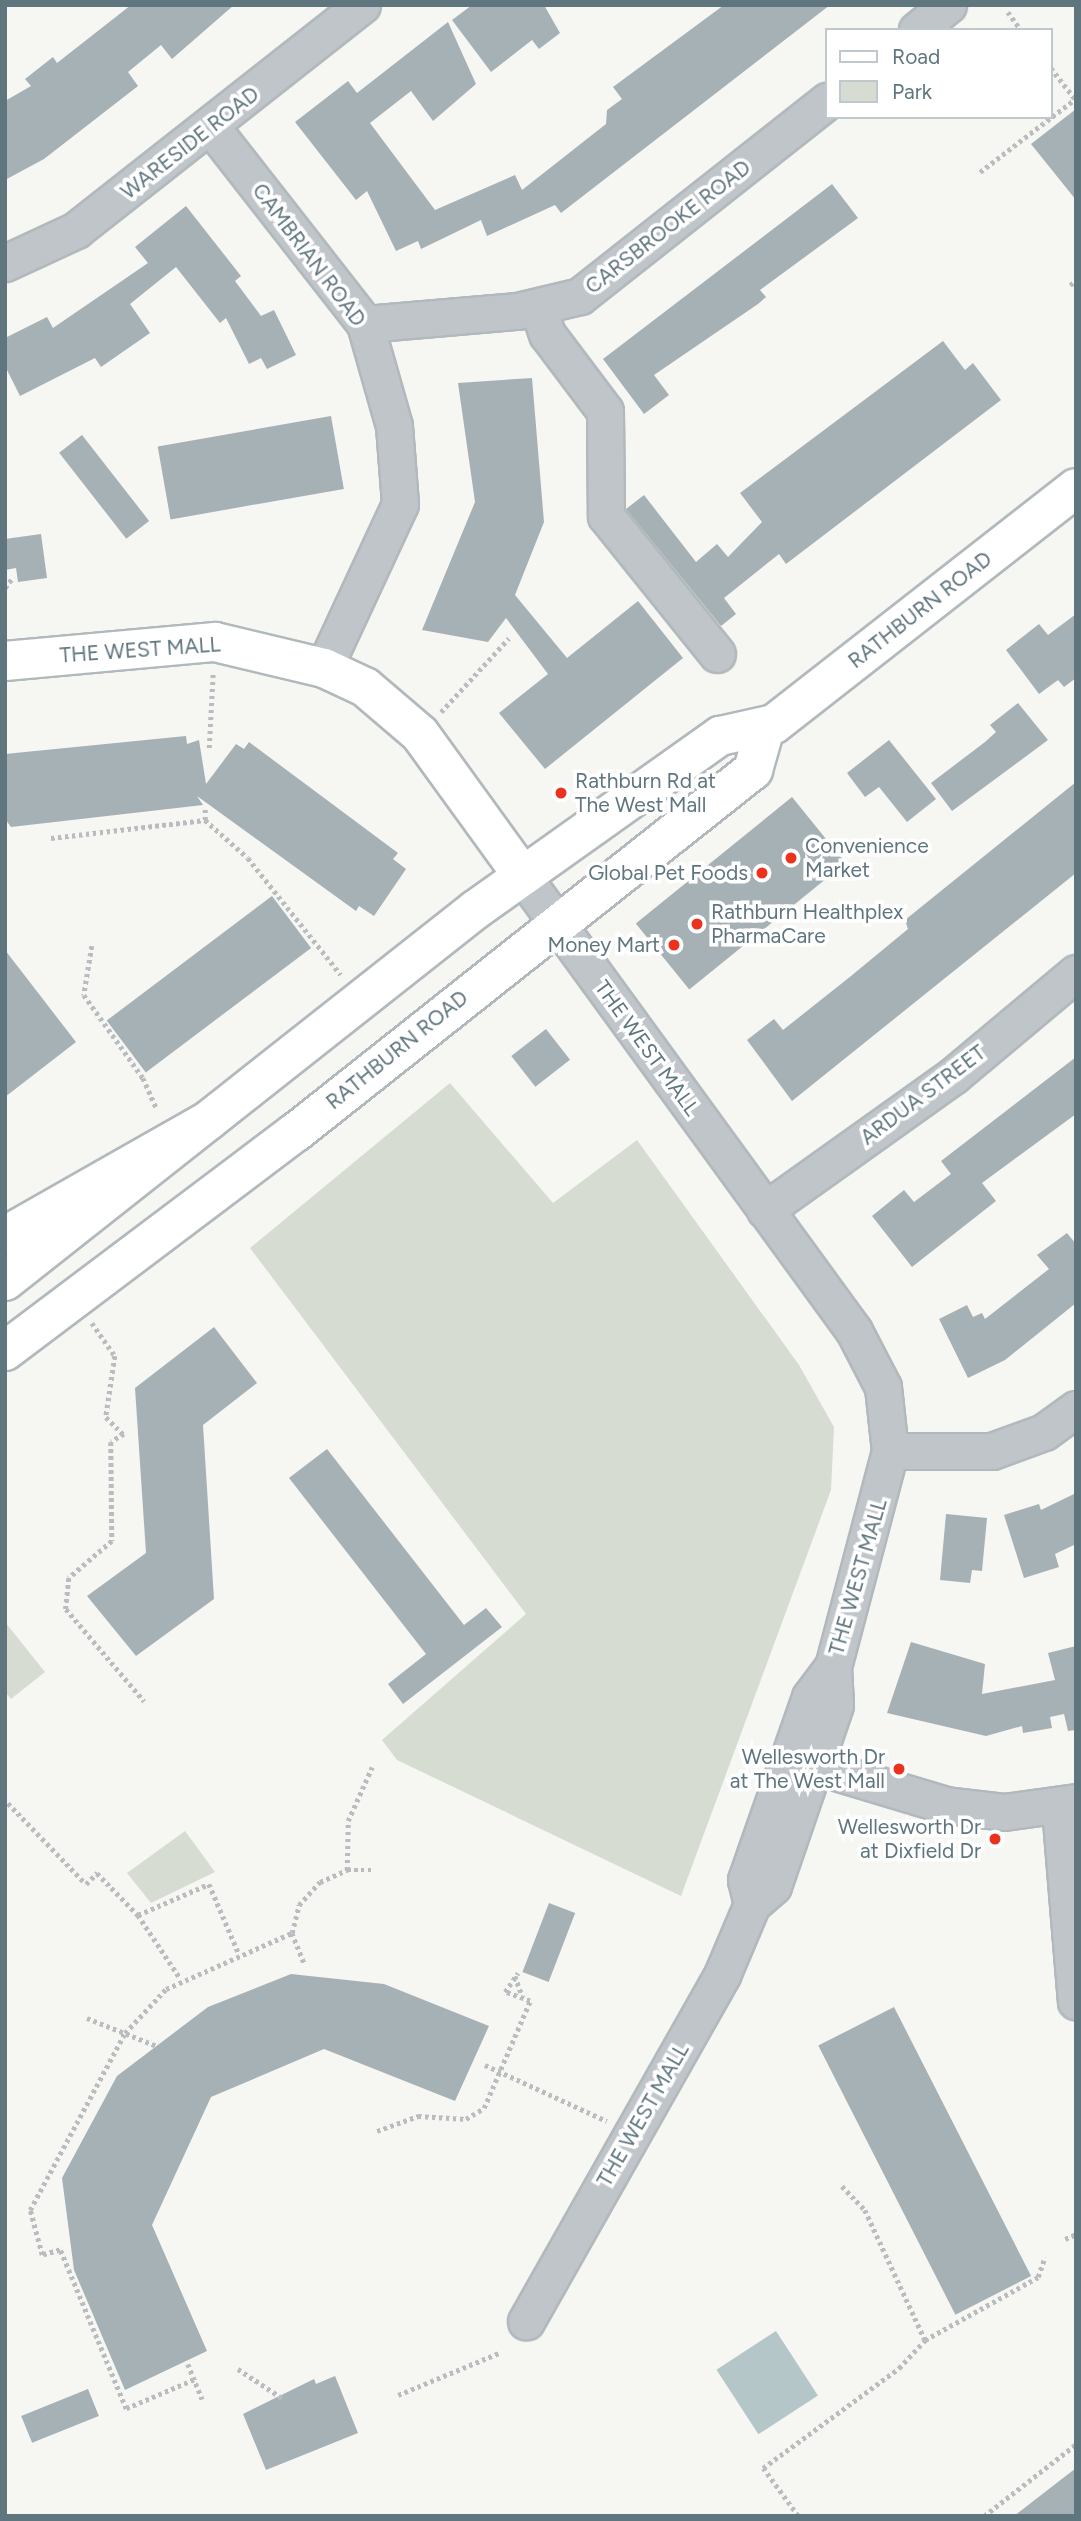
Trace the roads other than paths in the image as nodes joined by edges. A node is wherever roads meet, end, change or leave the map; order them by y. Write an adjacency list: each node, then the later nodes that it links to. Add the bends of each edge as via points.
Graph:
1 (362, 5): 5 (street, WARESIDE ROAD)
2 (948, 5): 3 (street)
3 (919, 28)
4 (825, 103): 7 (street, CARSBROOKE ROAD, via 608,279)
5 (212, 128): 6 (street, WARESIDE ROAD, via 76,230); 8 (street, CAMBRIAN ROAD)
6 (5, 263)
7 (538, 308): 8 (street, CARSBROOKE ROAD); 10 (street, via 547,334 606,411 606,516)
8 (365, 324): 12 (street, CAMBRIAN ROAD, via 394,426 400,504)
9 (1076, 488): 13 (main road, RATHBURN ROAD)
10 (717, 654)
11 (5, 661): 12 (main road, THE WEST MALL, via 215,642)
12 (324, 668): 14 (main road, THE WEST MALL, via 365,687 420,734)
13 (764, 732): 14 (main road, via 720,736); 15 (main road, RATHBURN ROAD, via 753,770)
14 (522, 875): 15 (street, THE WEST MALL); 17 (main road)
15 (556, 922): 18 (street, THE WEST MALL); 21 (main road, RATHBURN ROAD, via 296,1132)
16 (1076, 973): 18 (street, ARDUA STREET, via 954,1075)
17 (209, 1120): 19 (main road); 20 (main road)
18 (765, 1210): 23 (street, THE WEST MALL, via 870,1358 889,1416)
19 (5, 1236)
20 (5, 1281)
21 (5, 1351)
22 (1076, 1409): 23 (street, via 1044,1432 992,1451)
23 (890, 1451): 24 (street, THE WEST MALL, via 833,1667 810,1697)
24 (802, 1761): 25 (street, via 946,1805 1004,1812); 27 (street, THE WEST MALL, via 746,1880 752,1904 722,1975)
25 (1068, 1805): 26 (street)
26 (1076, 2001)
27 (526, 2321)

